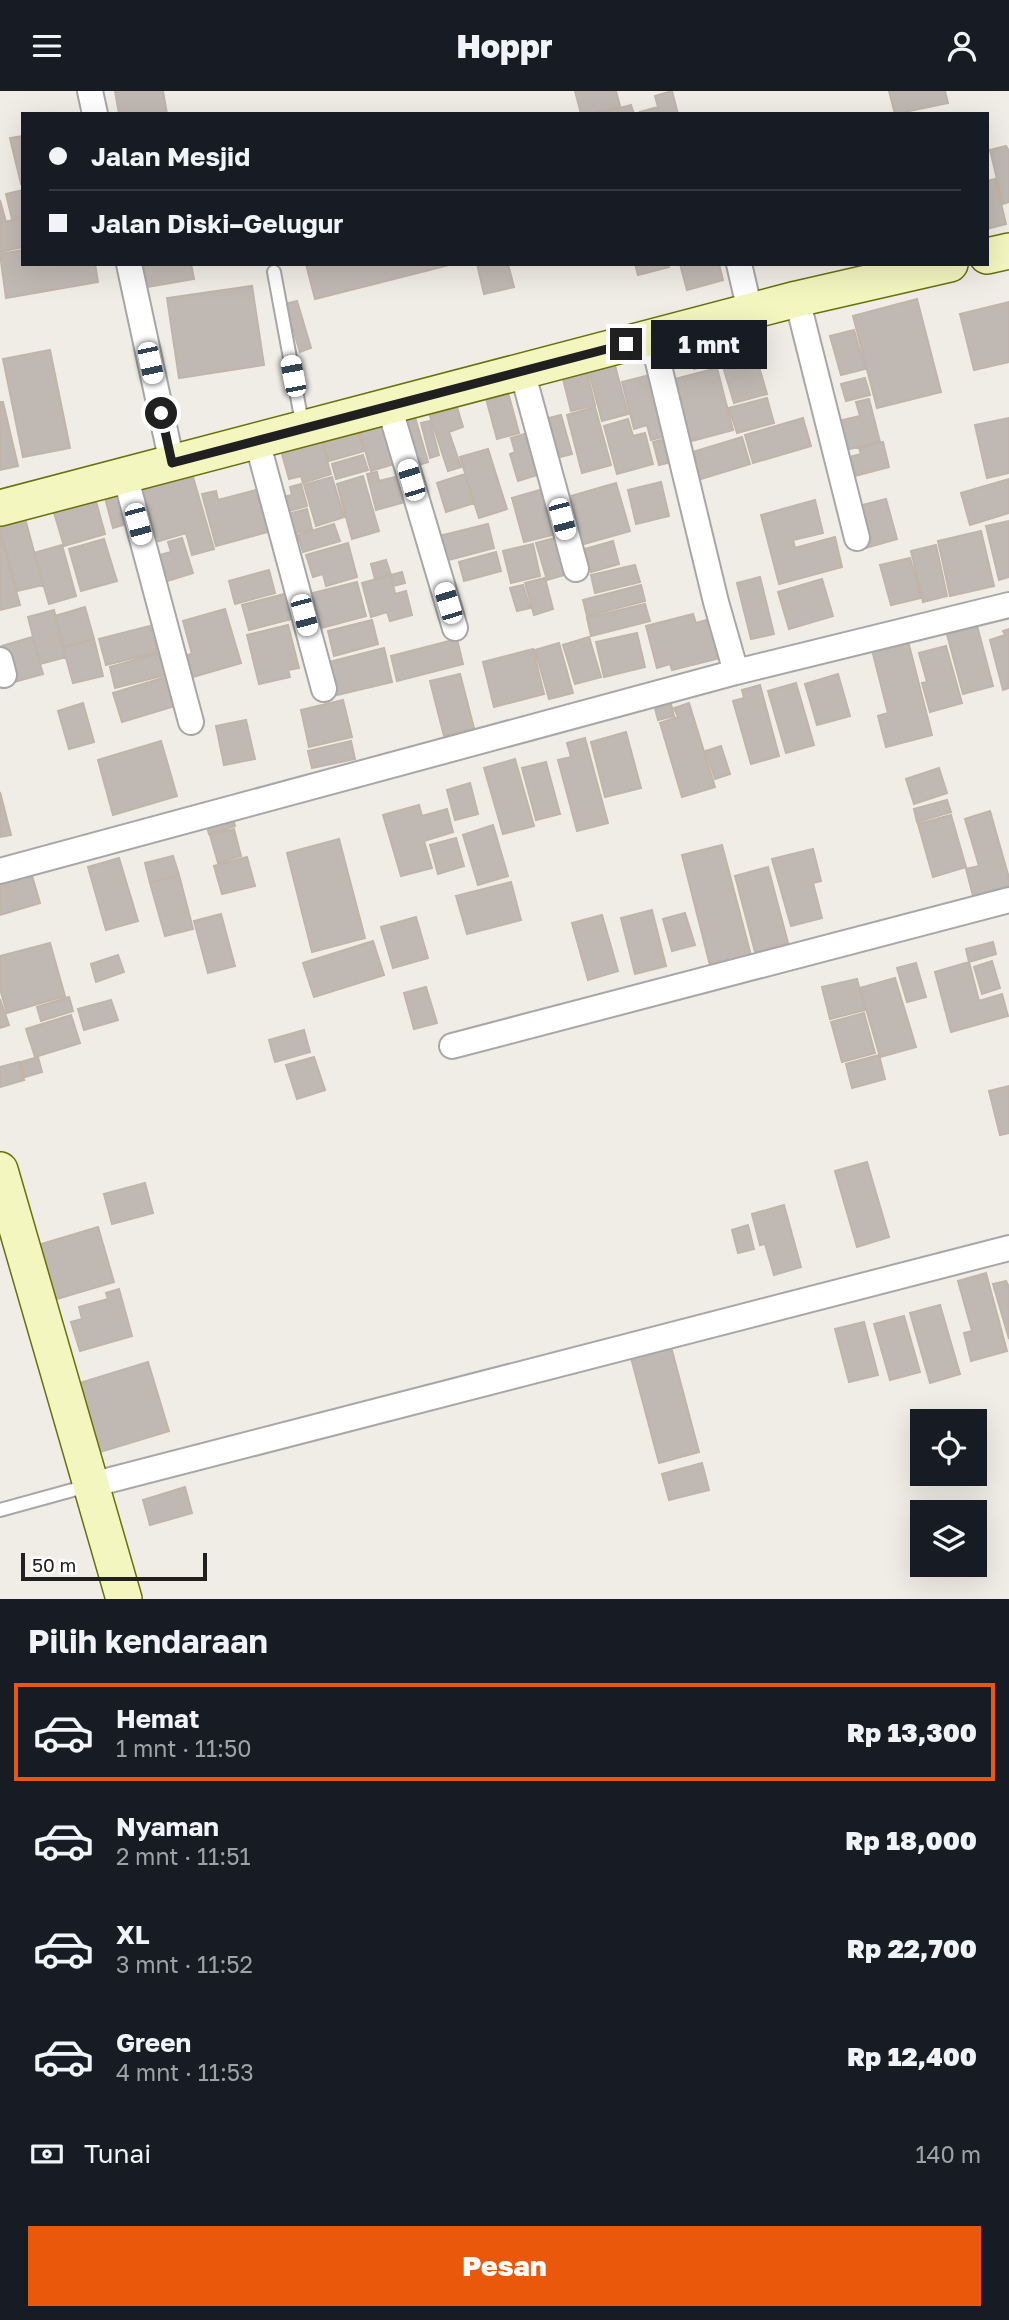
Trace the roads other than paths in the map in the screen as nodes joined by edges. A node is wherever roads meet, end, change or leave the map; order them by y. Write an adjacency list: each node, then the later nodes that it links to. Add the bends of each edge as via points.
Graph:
1 (90, 91): 2 (street)
2 (95, 112)
3 (1009, 251): 4 (main road)
4 (989, 256)
5 (128, 266): 16 (street)
6 (739, 266): 10 (street)
7 (941, 266): 9 (main road)
8 (274, 272): 14 (lane)
9 (797, 299): 10 (main road); 19 (street)
10 (750, 311): 11 (main road)
11 (652, 337): 12 (main road); 23 (street)
12 (522, 371): 13 (main road); 20 (street)
13 (388, 406): 14 (main road); 22 (street)
14 (303, 428): 15 (main road)
15 (257, 441): 16 (main road); 24 (street)
16 (172, 463): 17 (main road)
17 (125, 475): 18 (main road); 25 (street)
18 (0, 507)
19 (857, 538)
20 (576, 569)
21 (1009, 605): 23 (street)
22 (455, 628)
23 (736, 672): 26 (street)
24 (324, 689)
25 (191, 722)
26 (0, 871)
27 (1009, 900): 28 (street)
28 (452, 1046)
29 (0, 1170): 31 (main road)
30 (1009, 1248): 31 (street)
31 (91, 1485): 32 (lane); 33 (main road)
32 (0, 1510)
33 (124, 1599)

